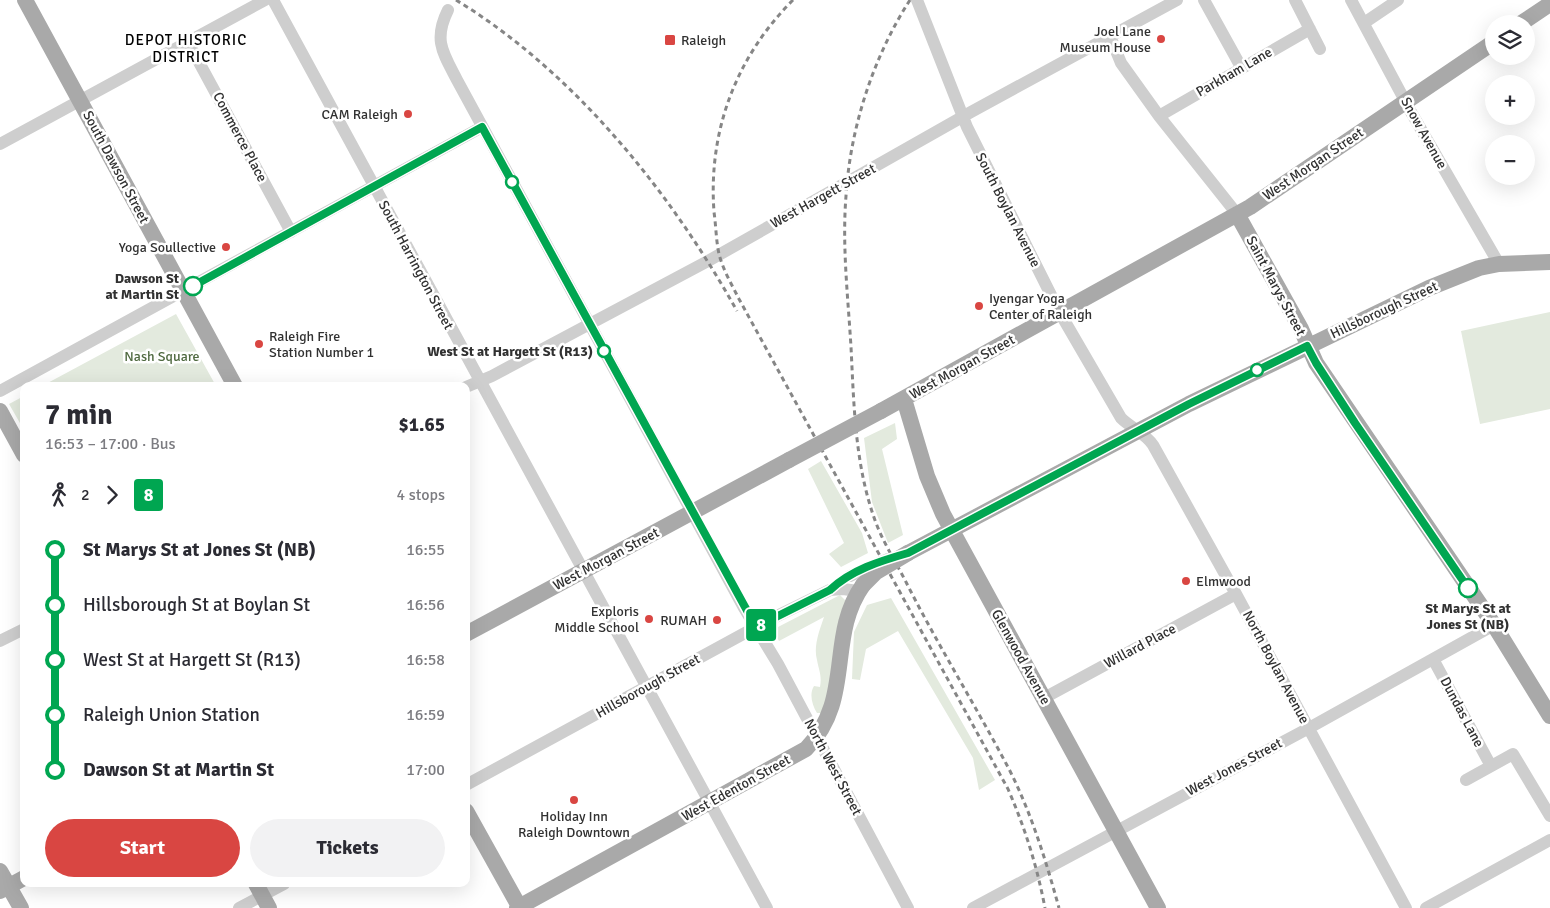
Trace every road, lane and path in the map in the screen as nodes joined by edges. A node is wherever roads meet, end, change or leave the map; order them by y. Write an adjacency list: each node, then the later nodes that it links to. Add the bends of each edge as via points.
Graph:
1 (25, 0): 20 (main road, South Dawson Street)
2 (265, 0): 16 (street)
3 (273, 0): 26 (street, South Harrington Street)
4 (1177, 0): 15 (street, West Hargett Street)
5 (1204, 0): 19 (street)
6 (1295, 0): 14 (street)
7 (1351, 0): 13 (street, Snow Avenue)
8 (1398, 0): 13 (street)
9 (1550, 4): 12 (main road)
10 (918, 5): 23 (street, South Boylan Avenue)
11 (448, 10): 24 (street, North West Street, via 441,26 441,46)
12 (1534, 15)
13 (1364, 23): 21 (street, Snow Avenue)
14 (1310, 29): 18 (street); 19 (street, Parkham Lane)
15 (1110, 36): 22 (street, Saint Marys Street, via 1121,63); 23 (street, West Hargett Street)
16 (188, 42): 20 (street); 28 (street, Commerce Place)
17 (1485, 48): 21 (main road, West Morgan Street)
18 (1320, 49)
19 (1241, 67): 22 (street, Parkham Lane)
20 (80, 100): 25 (street); 31 (main road, South Dawson Street)
21 (1405, 102): 27 (main road, West Morgan Street); 30 (street, Snow Avenue)
22 (1159, 116): 27 (street, Saint Marys Street)
23 (962, 117): 32 (street, South Boylan Avenue); 33 (street, West Hargett Street, via 765,229)
24 (482, 127): 26 (street); 33 (street, North West Street)
25 (0, 144)
26 (374, 186): 28 (street); 35 (street, South Harrington Street)
27 (1237, 214): 32 (main road, West Morgan Street); 34 (main road, Saint Marys Street, via 1301,329)
28 (291, 232): 31 (street)
29 (1550, 262): 30 (main road, Hillsborough Street)
30 (1499, 264): 34 (main road, Hillsborough Street, via 1479,268 1428,288)
31 (183, 291): 36 (main road, South Dawson Street); 38 (street)
32 (1060, 313): 39 (main road, West Morgan Street); 41 (street, South Boylan Avenue, via 1121,418)
33 (589, 323): 35 (street, West Hargett Street); 43 (street, North West Street)
34 (1307, 346): 41 (main road, Hillsborough Street); 50 (main road, Saint Marys Street)
35 (480, 380): 37 (street, West Hargett Street); 46 (street, South Harrington Street)
36 (233, 382)
37 (470, 385)
38 (0, 391)
39 (904, 398): 43 (main road, West Morgan Street, bridge); 44 (main road, Glenwood Avenue, via 927,476)
40 (0, 411): 42 (main road)
41 (1138, 432): 44 (main road, Hillsborough Street); 49 (street, North Boylan Avenue, via 1150,441)
42 (20, 448)
43 (692, 512): 46 (main road, West Morgan Street); 51 (street, North West Street)
44 (951, 530): 45 (main road, Hillsborough Street); 57 (main road, Glenwood Avenue)
45 (908, 553): 47 (street, Hillsborough Street, bridge, via 878,562 840,581); 48 (main road, Hillsborough Street, bridge, via 876,572)
46 (583, 572): 53 (main road, West Morgan Street); 56 (street, South Harrington Street)
47 (830, 590): 48 (street, Hillsborough Street); 51 (street, Hillsborough Street)
48 (858, 591): 60 (main road, West Edenton Street, via 844,626 835,698)
49 (1236, 594): 57 (street, Willard Place); 59 (street, North Boylan Avenue)
50 (1494, 625): 55 (street, West Jones Street); 58 (main road, Saint Marys Street)
51 (756, 627): 56 (street, Hillsborough Street); 60 (street, North West Street)
52 (20, 631): 54 (street)
53 (470, 632)
54 (0, 641)
55 (1433, 659): 59 (street, West Jones Street); 61 (street, Dundas Lane)
56 (646, 687): 63 (street, Hillsborough Street); 64 (street, South Harrington Street)
57 (1044, 698): 67 (main road, Glenwood Avenue)
58 (1550, 716)
59 (1309, 728): 67 (street, West Jones Street); 81 (street, North Boylan Avenue)
60 (816, 736): 64 (main road, West Edenton Street, via 806,749 795,756); 78 (street, North West Street)
61 (1490, 766): 62 (street); 65 (street, via 1513,754)
62 (1466, 780)
63 (470, 783)
64 (710, 803): 76 (main road, West Edenton Street); 77 (street, South Harrington Street)
65 (1550, 816)
66 (470, 818): 76 (main road)
67 (1115, 830): 79 (street, West Jones Street); 80 (main road, Glenwood Avenue)
68 (1550, 840): 82 (street)
69 (0, 871): 72 (main road)
70 (20, 880): 72 (main road)
71 (278, 887): 73 (street)
72 (4, 889): 74 (main road)
73 (262, 896): 75 (street)
74 (20, 908)
75 (239, 908)
76 (518, 908)
77 (767, 908)
78 (908, 908)
79 (973, 908)
80 (1158, 908)
81 (1406, 908)
82 (1426, 908)

